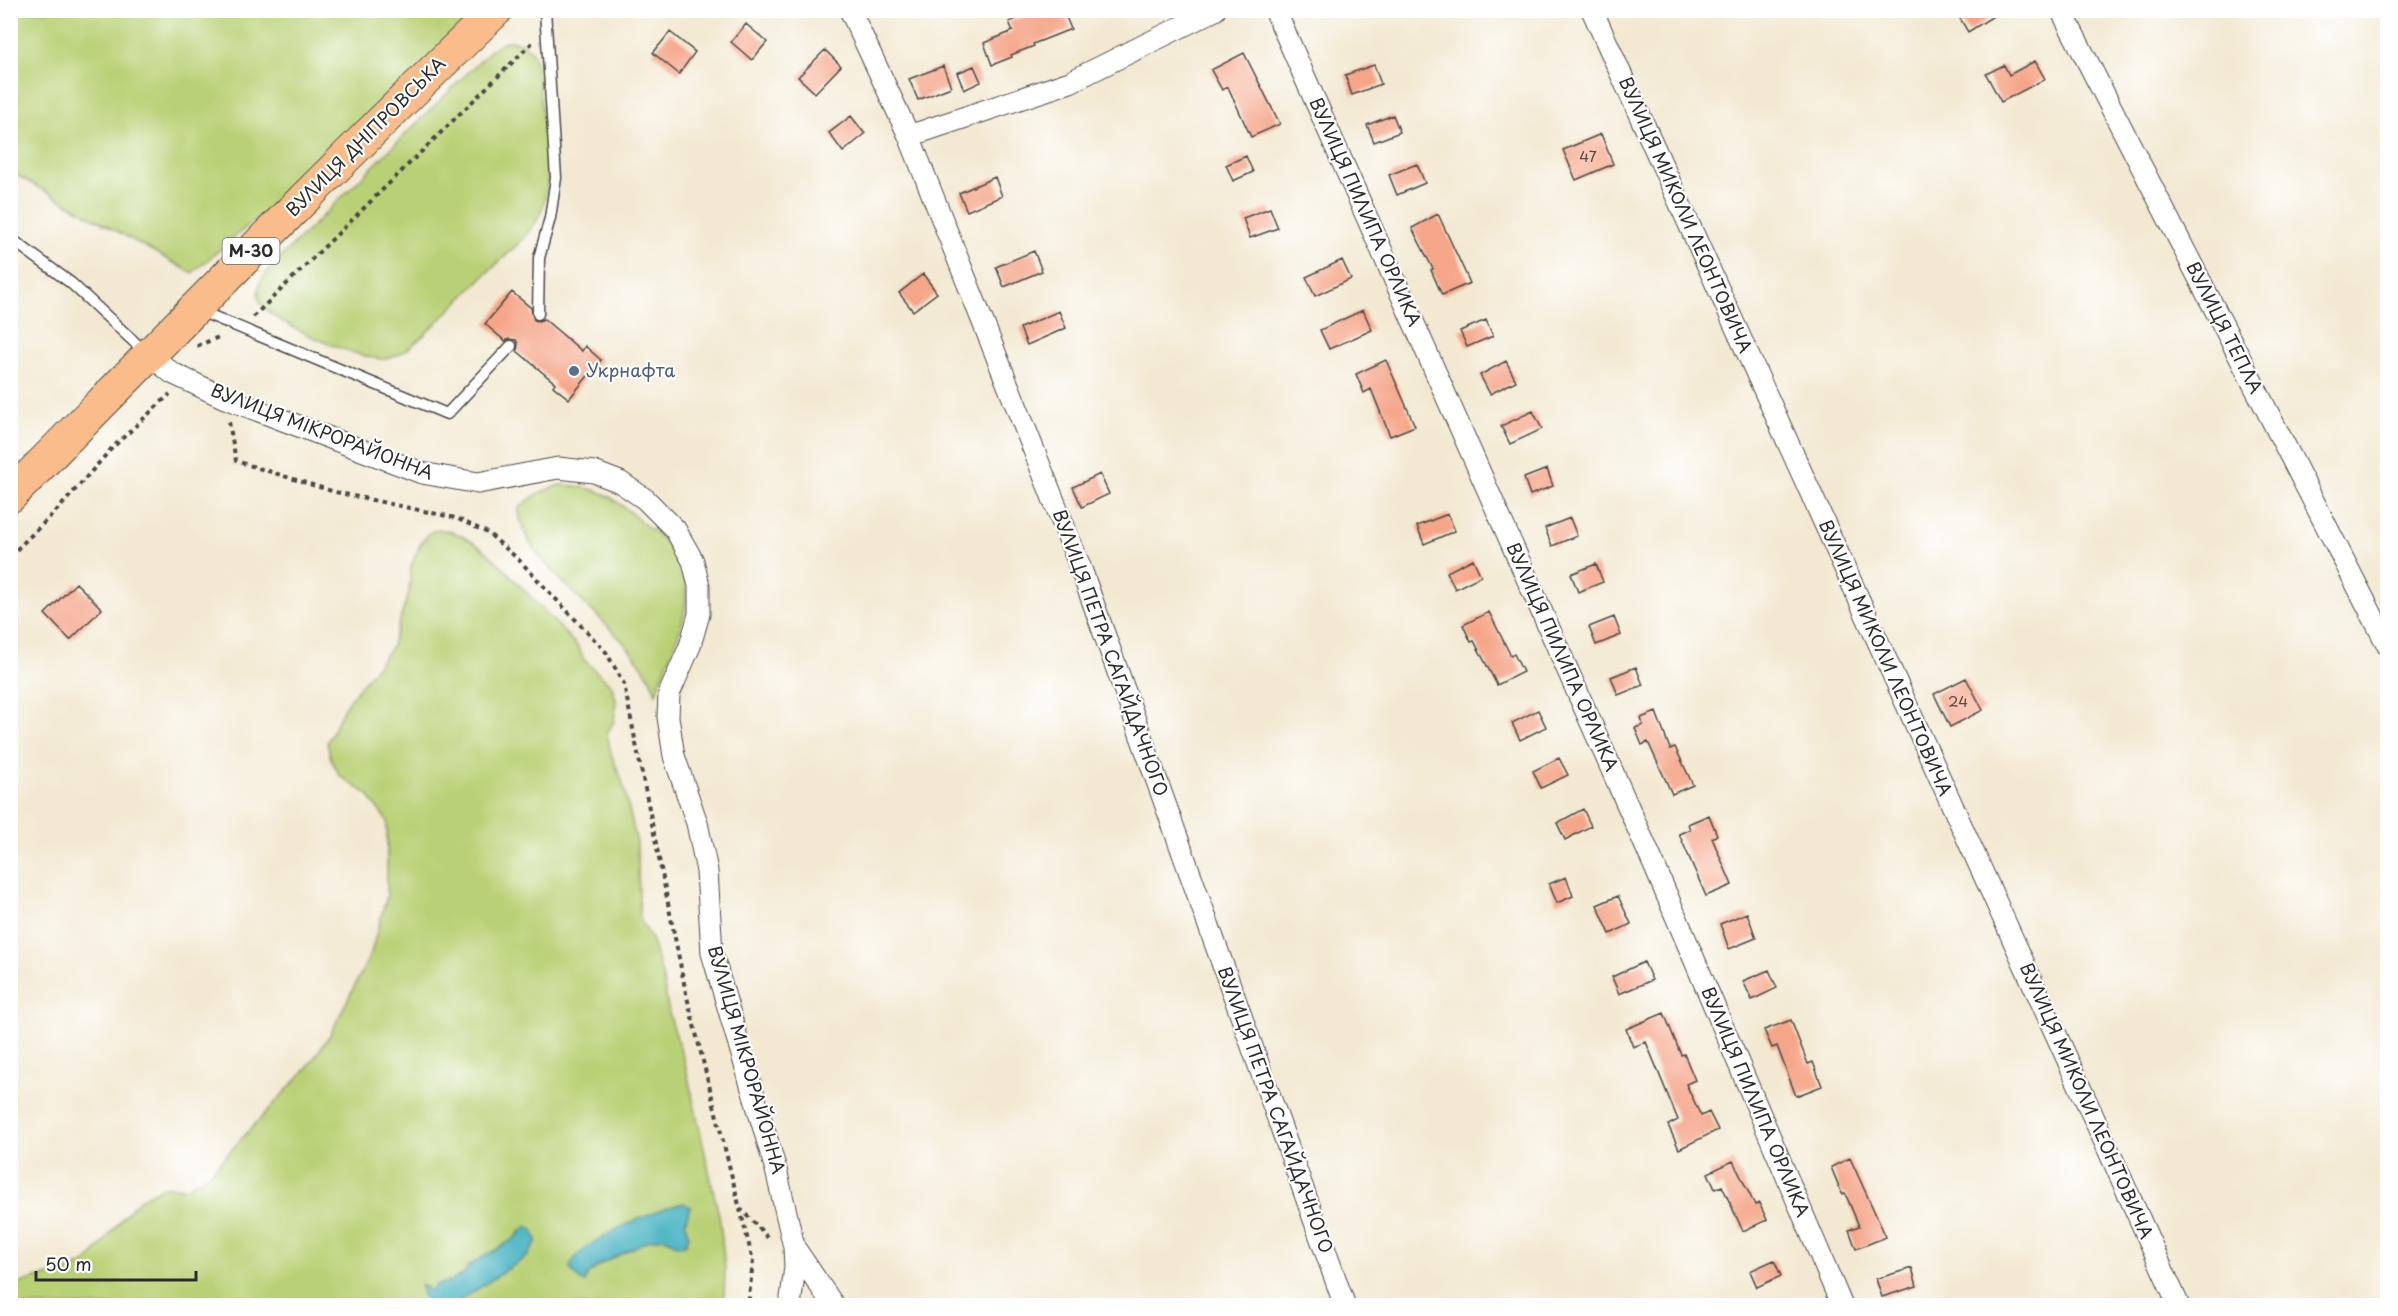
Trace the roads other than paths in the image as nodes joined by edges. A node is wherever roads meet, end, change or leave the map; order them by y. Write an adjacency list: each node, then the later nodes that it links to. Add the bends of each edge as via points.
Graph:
1 (496, 10): 10 (highway, ВУЛИЦЯ ДНІПРОВСЬКА / М-30)
2 (545, 10): 11 (lane, via 556,178 539,258)
3 (850, 10): 8 (street, ВУЛИЦЯ ПЕТРА САГАЙДАЧНОГО)
4 (1215, 10): 8 (street, via 1070,82)
5 (1275, 10): 20 (street, ВУЛИЦЯ ПИЛИПА ОРЛИКА, via 1659,876)
6 (1592, 10): 21 (street, ВУЛИЦЯ МИКОЛИ ЛЕОНТОВИЧА)
7 (2061, 10): 15 (street, ВУЛИЦЯ ТЕПЛА)
8 (909, 136): 19 (street, ВУЛИЦЯ ПЕТРА САГАЙДАЧНОГО, via 1081,569)
9 (10, 238): 13 (lane, via 71,283)
10 (194, 309): 12 (lane, via 447,414); 13 (highway, ВУЛИЦЯ ДНІПРОВСЬКА / М-30)
11 (538, 314)
12 (511, 346)
13 (148, 354): 14 (highway, ВУЛИЦЯ ДНІПРОВСЬКА / М-30); 16 (street, ВУЛИЦЯ МІКРОРАЙОННА, via 172,373 225,398 422,473 478,483 558,468 594,472 620,482 645,499 675,529 693,561 699,586 699,614 669,694 674,756 697,824 707,871 712,953 777,1170)
14 (10, 496)
15 (2388, 646)
16 (795, 1257): 17 (street); 18 (street, ВУЛИЦЯ МІКРОРАЙОННА)
17 (790, 1305)
18 (834, 1305)
19 (1345, 1305)
20 (1842, 1305)
21 (2178, 1305)

